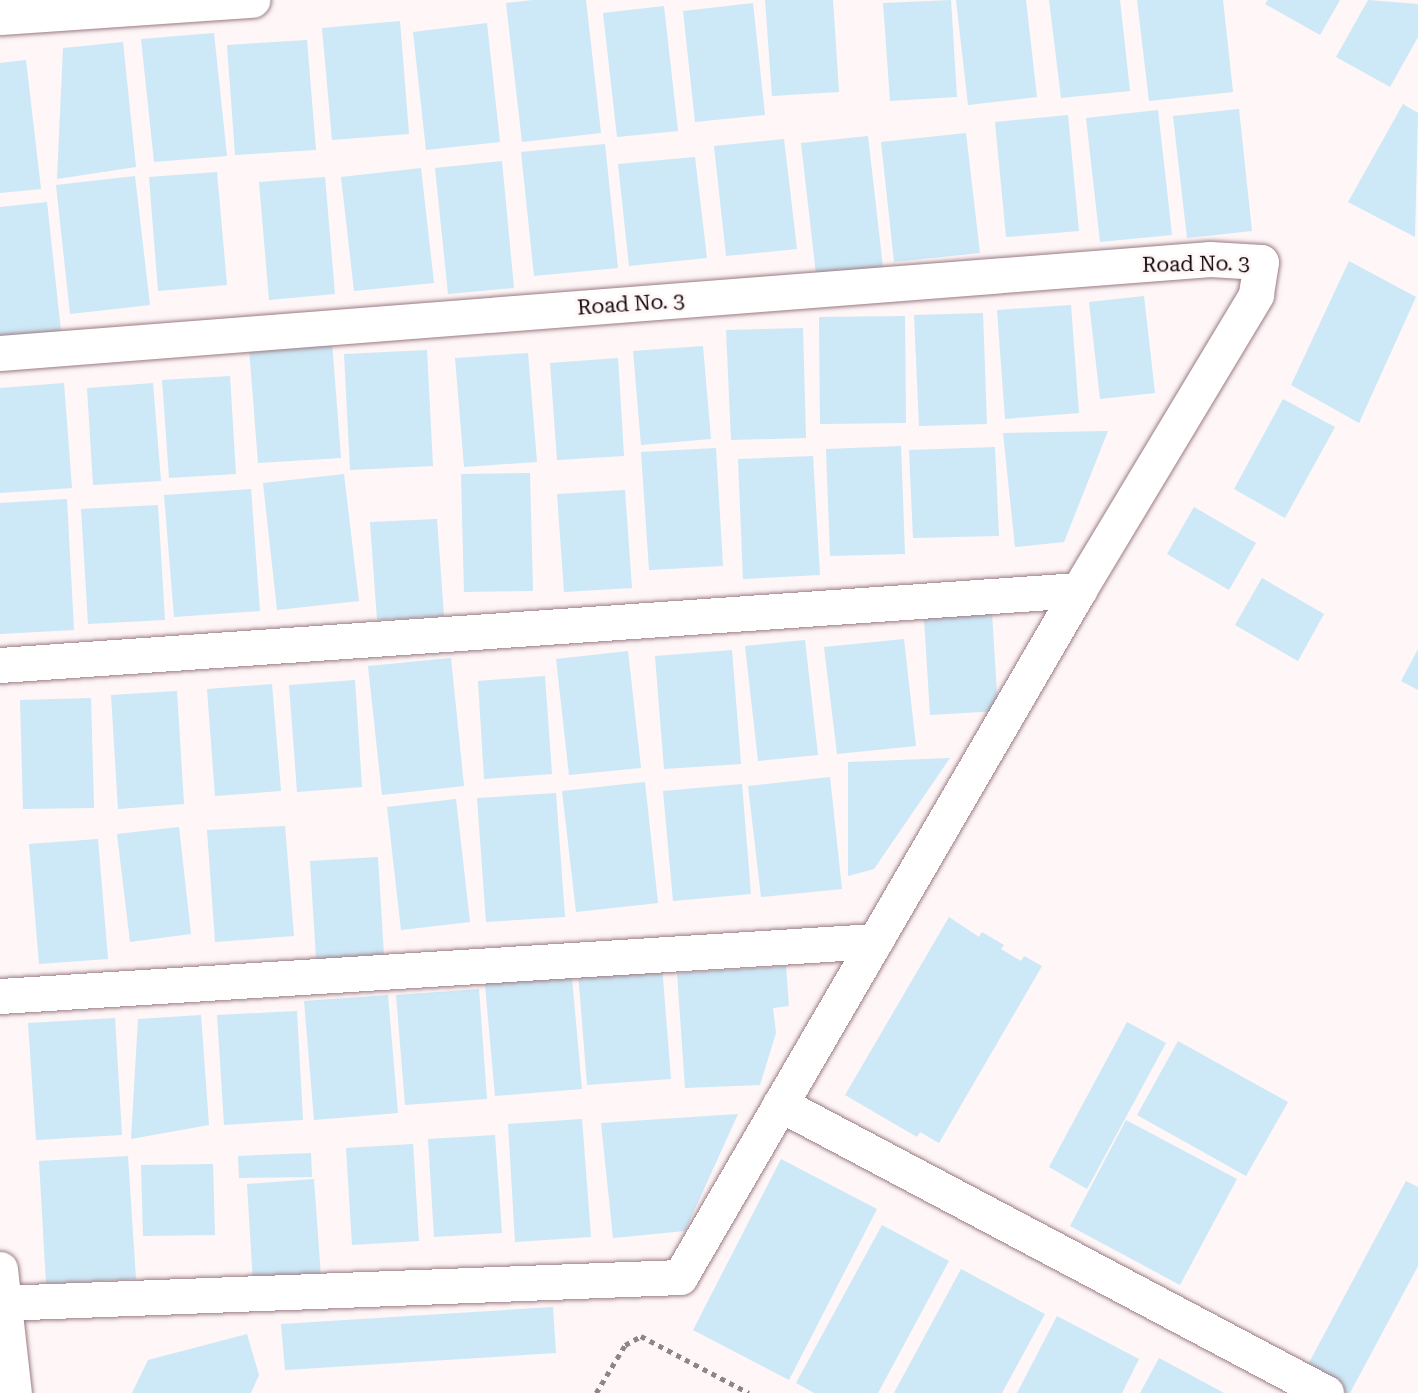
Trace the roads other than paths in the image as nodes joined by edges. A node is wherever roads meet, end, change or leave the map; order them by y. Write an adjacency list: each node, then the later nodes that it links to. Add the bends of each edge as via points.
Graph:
1 (252, 0): 2 (street)
2 (0, 17)
3 (0, 353): 4 (street, Road No. 3, via 1210,259 1261,262 1256,295)
4 (1079, 590): 5 (street); 6 (street)
5 (0, 665)
6 (875, 942): 7 (street); 8 (street)
7 (0, 996)
8 (780, 1104): 10 (street, via 680,1277); 12 (street)
9 (0, 1269): 10 (street)
10 (2, 1303): 11 (street)
11 (14, 1393)
12 (1326, 1393)

